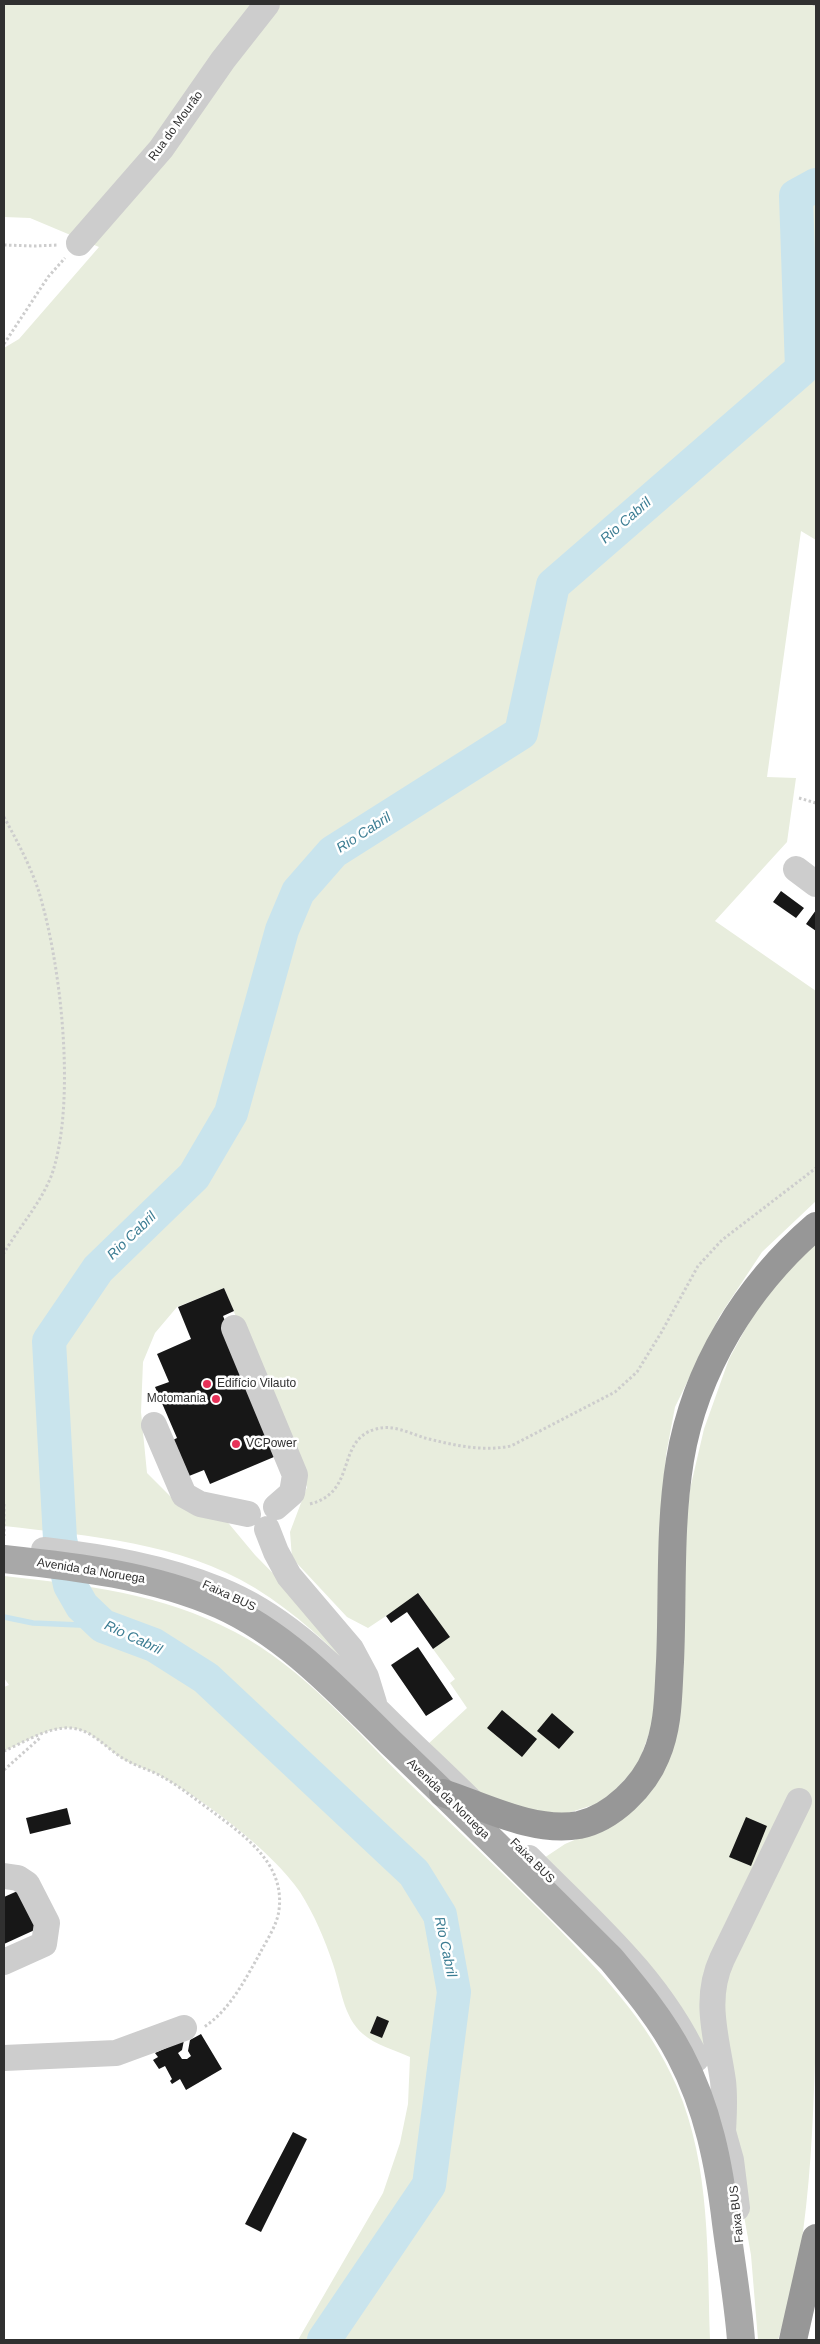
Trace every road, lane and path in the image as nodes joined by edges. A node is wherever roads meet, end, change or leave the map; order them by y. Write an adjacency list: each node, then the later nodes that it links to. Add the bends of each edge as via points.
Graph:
1 (267, 4): 2 (street, Rua do Mourão, via 161,149)
2 (79, 243): 3 (path); 4 (path, via 48,277)
3 (4, 245)
4 (4, 344)
5 (799, 798): 6 (path)
6 (816, 803)
7 (4, 817): 10 (path, via 37,888 57,988 65,1059 60,1145 52,1173)
8 (816, 1168): 14 (path, via 722,1240 698,1266 637,1372 615,1392 511,1446 496,1449 425,1438 398,1429 378,1428 366,1432 348,1456 338,1486 328,1496)
9 (816, 1226): 25 (highway, via 787,1253 745,1302 716,1354 688,1427 676,1490 667,1714 657,1755 649,1772 627,1798 579,1825 530,1822)
10 (4, 1253)
11 (234, 1328): 14 (street, via 294,1475 292,1493)
12 (154, 1426): 14 (street, via 184,1495 200,1504)
13 (4, 1504): 15 (path)
14 (267, 1515): 19 (street, via 276,1552 289,1576 359,1662)
15 (4, 1536)
16 (4, 1546): 18 (street)
17 (4, 1559): 18 (main road, Avenida da Noruega)
18 (94, 1563): 19 (main road, Avenida da Noruega, via 221,1606 262,1628)
19 (377, 1720): 23 (main road, Avenida da Noruega); 25 (street, Faixa BUS)
20 (44, 1734): 21 (path); 22 (path); 28 (path, via 66,1728 86,1732 125,1760 182,1789 250,1840 276,1878 279,1912 246,1978 220,2014 205,2027)
21 (4, 1751)
22 (4, 1770)
23 (444, 1793): 25 (highway); 31 (main road, Avenida da Noruega, via 611,1959 642,1997 680,2055 701,2104)
24 (799, 1801): 30 (street, via 714,1980 711,2002 724,2095)
25 (474, 1804): 30 (street, Faixa BUS, via 608,1936 656,1992 692,2049)
26 (4, 1876): 27 (street, via 18,1878 27,1884 47,1923 44,1944)
27 (4, 1962)
28 (184, 2028): 29 (street, via 116,2053)
29 (4, 2058)
30 (723, 2132): 31 (street); 37 (street, Faixa BUS, via 736,2193)
31 (718, 2162): 32 (main road, Avenida da Noruega)
32 (726, 2224): 35 (main road); 36 (main road)
33 (816, 2238): 38 (highway)
34 (816, 2309): 39 (highway)
35 (728, 2340)
36 (741, 2340)
37 (750, 2340)
38 (794, 2340)
39 (808, 2340)

